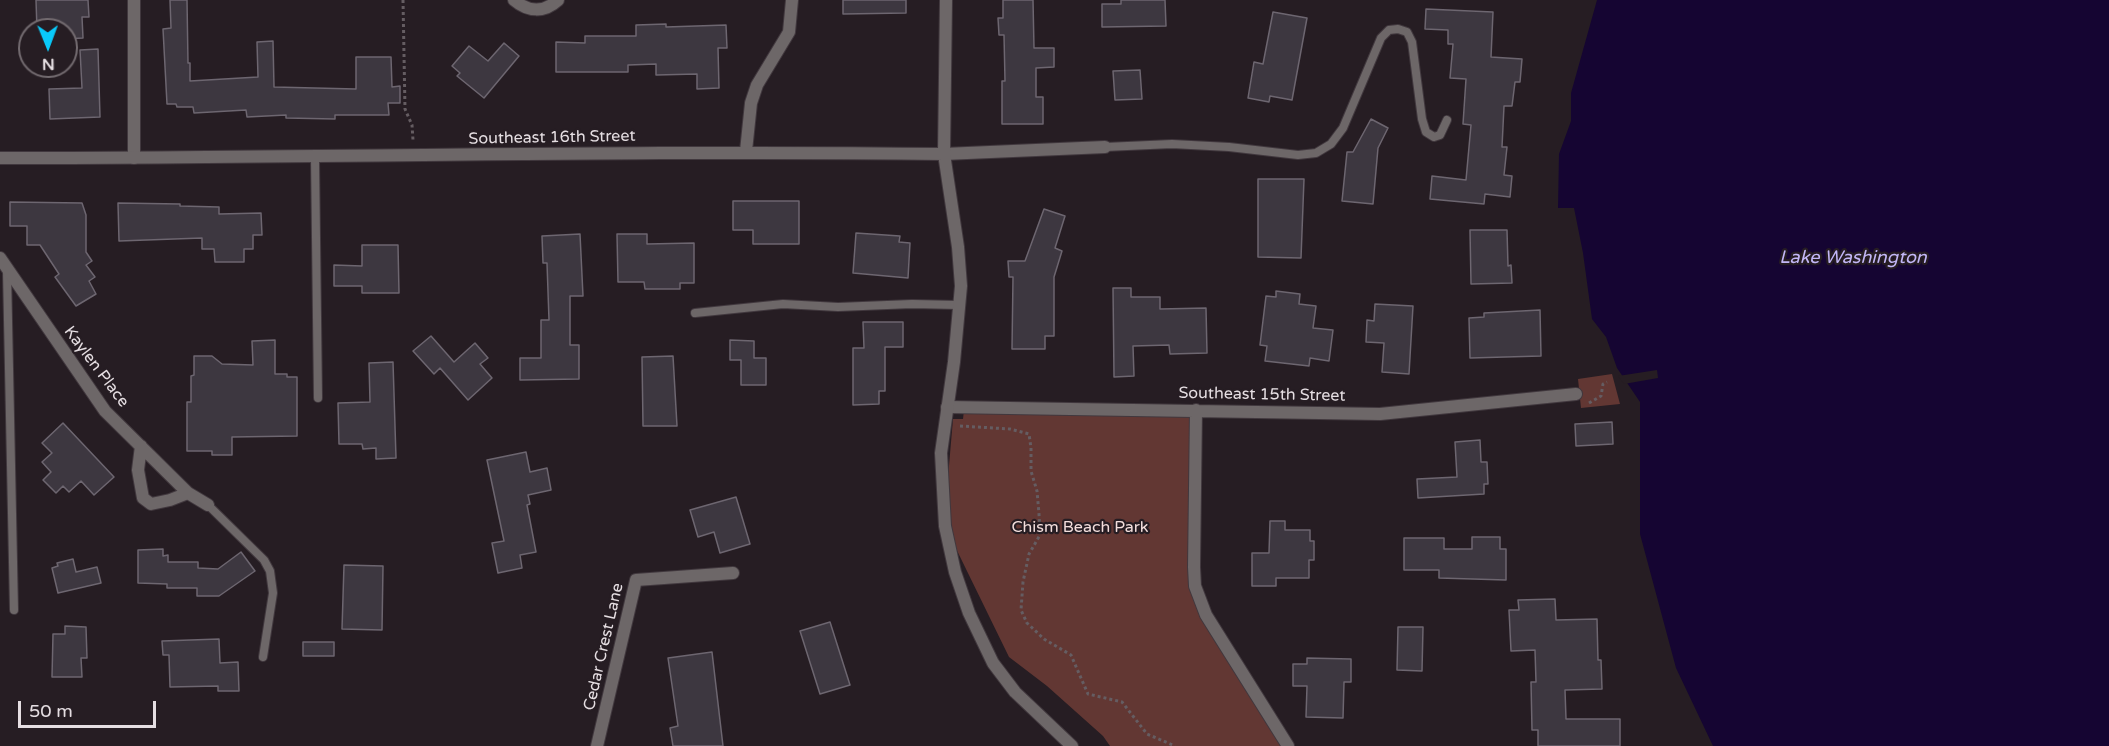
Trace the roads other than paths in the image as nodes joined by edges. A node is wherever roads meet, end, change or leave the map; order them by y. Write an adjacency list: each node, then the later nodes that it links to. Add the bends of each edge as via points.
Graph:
1 (134, 0): 12 (street)
2 (514, 0): 3 (street, via 537,10)
3 (558, 0)
4 (792, 0): 8 (street, via 789,32 757,85)
5 (946, 0): 9 (street)
6 (1447, 120): 7 (lane, via 1440,135 1434,137 1426,132 1412,42 1407,33 1398,29 1389,30 1381,38 1343,128 1331,144 1316,153 1298,155 1172,144)
7 (1105, 147): 9 (street, Southeast 16th Street)
8 (747, 152): 9 (street, Southeast 16th Street); 10 (street, Southeast 16th Street)
9 (944, 154): 15 (street, via 958,247)
10 (315, 157): 12 (street, Southeast 16th Street); 18 (lane)
11 (0, 158): 12 (street, Southeast 16th Street)
12 (134, 158)
13 (0, 258): 14 (street, Kaylen Place)
14 (7, 272): 21 (street, Kaylen Place, via 105,411); 25 (lane)
15 (959, 305): 16 (lane, via 783,304); 19 (street)
16 (695, 313)
17 (1576, 394): 20 (street, Southeast 15th Street, via 1380,414)
18 (318, 398)
19 (947, 407): 20 (street, Southeast 15th Street); 28 (street, via 941,453 945,526 969,613 1004,678)
20 (1196, 410): 29 (street, via 1196,586 1206,615)
21 (141, 446): 22 (street, Kaylen Place); 22 (street, via 138,470 143,498 151,504)
22 (188, 493): 23 (street, Kaylen Place)
23 (208, 505): 26 (lane, via 264,560 270,571 273,593)
24 (733, 573): 27 (street, Cedar Crest Lane, via 636,580)
25 (14, 610)
26 (263, 657)
27 (597, 746)
28 (1072, 746)
29 (1288, 746)

